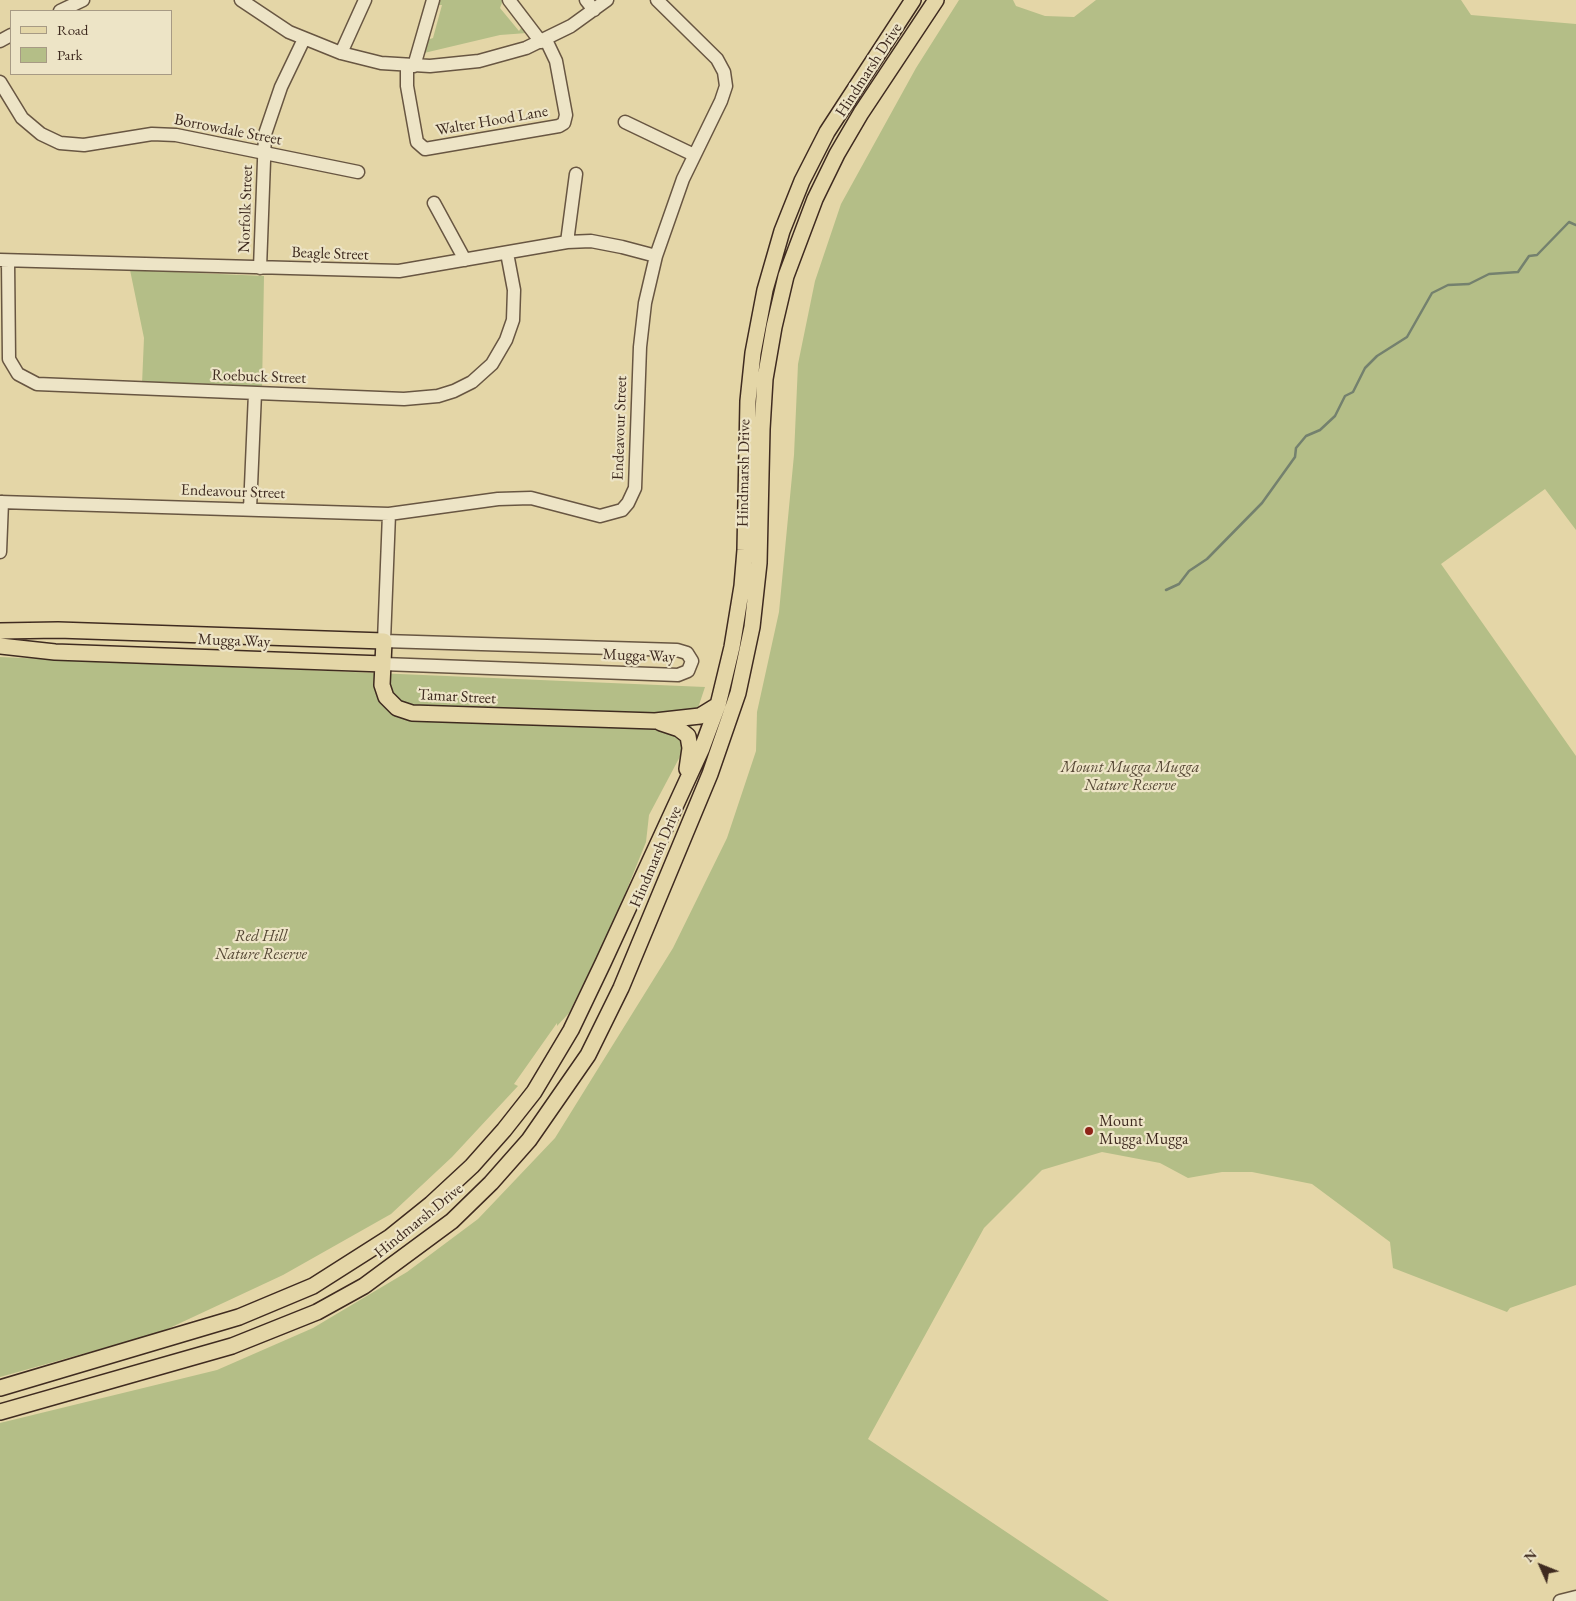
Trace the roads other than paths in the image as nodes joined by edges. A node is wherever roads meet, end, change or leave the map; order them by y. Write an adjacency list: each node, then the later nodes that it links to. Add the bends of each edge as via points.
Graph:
1 (83, 0): 11 (street)
2 (241, 0): 12 (street, via 275,24)
3 (364, 0): 14 (street)
4 (433, 0): 15 (street)
5 (509, 0): 13 (street)
6 (607, 0): 10 (street)
7 (657, 0): 19 (street, Endeavour Street, via 717,59 725,75 723,96)
8 (913, 0): 38 (main road, Hindmarsh Drive, via 841,109 811,162 782,231 765,290 750,375 742,586)
9 (936, 0): 42 (main road, Hindmarsh Drive, via 870,98 837,154 815,198 786,276 764,389 759,564 752,627 738,693 710,774 621,988 588,1055 529,1140 491,1183 452,1221 364,1286 317,1312 232,1346)
10 (590, 5): 13 (street, via 571,26)
11 (62, 10)
12 (304, 39): 14 (street); 18 (street, Norfolk Street, via 272,110)
13 (544, 41): 15 (street, via 479,61); 15 (street, Walter Hood Lane, via 556,61 566,115 560,126 425,149 417,142 407,86)
14 (341, 54): 15 (street, via 381,63)
15 (410, 65)
16 (0, 82): 18 (street, Borrowdale Street, via 30,126 60,143 84,145 162,134)
17 (625, 122): 19 (street)
18 (264, 153): 20 (street, Borrowdale Street); 28 (street, Norfolk Street)
19 (694, 155): 25 (street, Endeavour Street, via 668,216)
20 (358, 172)
21 (576, 174): 23 (street)
22 (434, 203): 27 (street)
23 (567, 242): 24 (street, Beagle Street); 25 (street, Beagle Street, via 601,242)
24 (507, 253): 27 (street, Beagle Street); 29 (street, Roebuck Street, via 514,300 511,327 492,364 466,386 438,396 404,399)
25 (656, 256): 32 (street, Endeavour Street, via 645,303 640,347 635,488 622,510 600,516 531,498 512,498)
26 (4, 260): 28 (street, Beagle Street); 29 (street, Roebuck Street, via 8,355 15,371 26,380 45,385)
27 (465, 260): 28 (street, Beagle Street, via 399,271)
28 (260, 268)
29 (255, 393): 31 (street)
30 (1, 502): 31 (street, Endeavour Street); 33 (street)
31 (250, 509): 32 (street, Endeavour Street)
32 (389, 514): 35 (street, Tamar Street)
33 (0, 552)
34 (0, 631): 35 (main road, Mugga Way, via 58,630)
35 (384, 641): 37 (main road, Tamar Street); 37 (street, Mugga Way, via 677,650 687,653 692,661 688,671 678,675)
36 (0, 646): 37 (main road, Mugga Way, via 56,652)
37 (383, 664): 39 (main road, Tamar Street, via 382,685 386,697 392,705 405,712)
38 (718, 705): 39 (main road, Tamar Street, via 700,716); 40 (main road, Hindmarsh Drive)
39 (655, 721): 40 (main road, Tamar Street, via 679,729 689,738)
40 (684, 790): 41 (main road, Hindmarsh Drive, via 571,1030 538,1084 472,1166 431,1204 390,1237 313,1286 239,1317)
41 (0, 1388)
42 (0, 1412)
43 (1576, 1597): 44 (street)
44 (1560, 1601)

